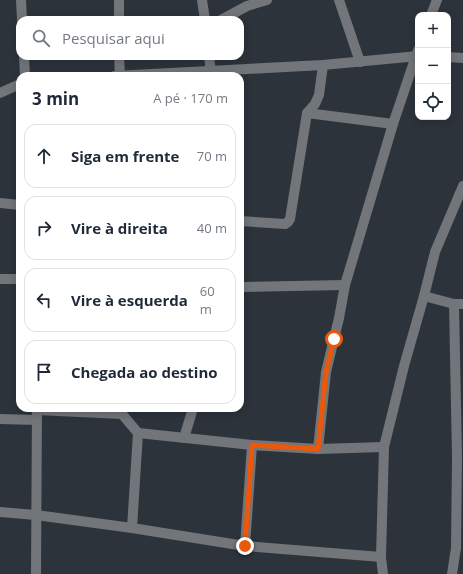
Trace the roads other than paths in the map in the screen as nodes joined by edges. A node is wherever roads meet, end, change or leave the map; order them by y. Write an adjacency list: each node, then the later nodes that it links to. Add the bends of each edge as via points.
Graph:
1 (21, 0): 8 (street)
2 (119, 0): 9 (street)
3 (202, 0): 10 (street)
4 (267, 0): 11 (street, via 247,6)
5 (339, 0): 19 (street)
6 (437, 0): 7 (street)
7 (433, 12)
8 (22, 16)
9 (119, 16)
10 (204, 16)
11 (228, 16)
12 (415, 54): 19 (street)
13 (451, 57): 14 (street)
14 (463, 58)
15 (24, 60): 21 (street)
16 (120, 60): 22 (street)
17 (210, 60): 23 (street)
18 (415, 60): 27 (street)
19 (360, 62): 20 (street)
20 (322, 65): 23 (street); 26 (street, via 319,95)
21 (24, 72)
22 (120, 72)
23 (211, 72)
24 (16, 86): 25 (street)
25 (0, 93)
26 (307, 113): 27 (street); 31 (street, via 290,219 285,224)
27 (393, 124): 34 (street)
28 (463, 186): 36 (street, via 435,252)
29 (0, 203): 30 (street)
30 (16, 205)
31 (244, 221)
32 (0, 279): 33 (street)
33 (16, 279)
34 (345, 285): 35 (street); 47 (street, via 326,372)
35 (244, 287)
36 (424, 296): 37 (street); 46 (street)
37 (458, 304): 55 (street, via 456,548)
38 (80, 412): 41 (street)
39 (123, 412): 43 (street)
40 (193, 412): 44 (street)
41 (37, 413): 42 (street); 49 (street)
42 (0, 419)
43 (138, 433): 44 (street); 50 (street)
44 (184, 438): 45 (street)
45 (252, 445): 47 (street); 51 (street)
46 (384, 447): 47 (street); 52 (street)
47 (318, 449)
48 (0, 512): 49 (street)
49 (36, 515): 50 (street); 53 (street)
50 (132, 528): 51 (street)
51 (245, 546): 52 (street)
52 (381, 557): 54 (street)
53 (36, 574)
54 (383, 574)
55 (452, 574)

